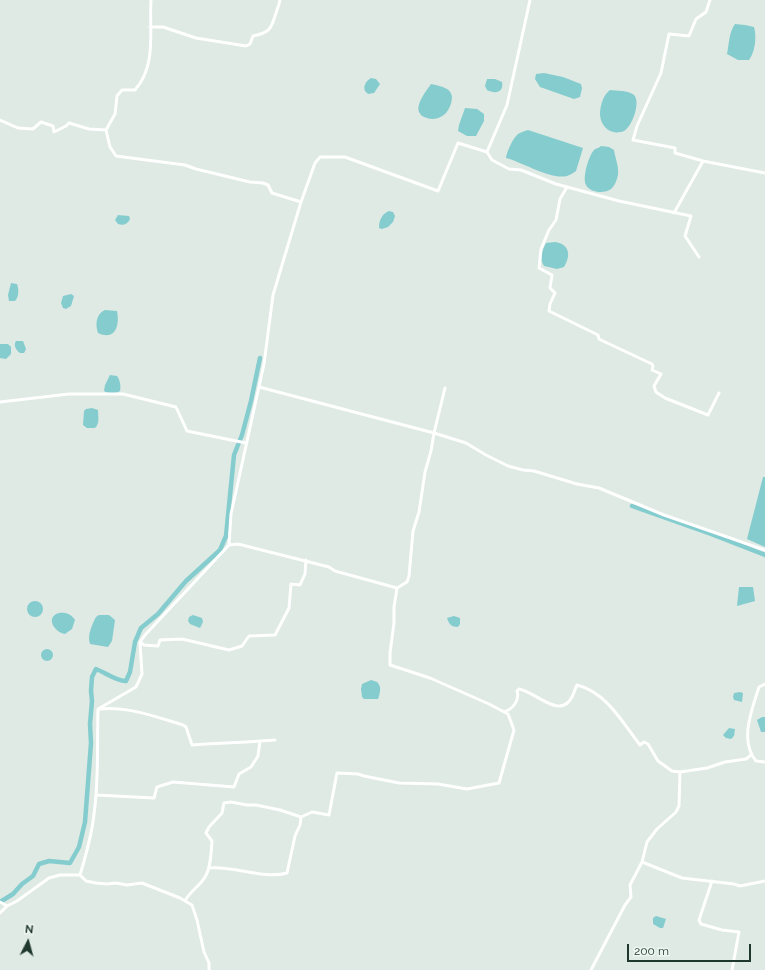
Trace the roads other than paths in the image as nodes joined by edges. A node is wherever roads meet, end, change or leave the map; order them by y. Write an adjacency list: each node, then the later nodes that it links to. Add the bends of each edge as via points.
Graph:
1 (151, 0): 5 (street)
2 (280, 0): 5 (street, via 269,30 254,36 246,46 196,38 163,27)
3 (530, 0): 8 (street, via 507,105)
4 (710, 0): 9 (street, via 706,12 696,19 689,36 669,34 661,73 633,140 675,148 675,152)
5 (150, 27): 7 (street, via 150,58 142,80 135,90 122,90 117,96 115,114)
6 (0, 120): 7 (street, via 25,129 32,129 41,122 53,126 54,132 70,123 89,129)
7 (106, 130): 12 (street, via 110,147 116,156 185,165 250,182 264,183 272,193)
8 (487, 152): 11 (street, via 492,160 509,169 521,170); 12 (street, via 458,143 438,191 345,157 320,157 315,163)
9 (703, 161): 10 (street); 13 (street)
10 (765, 173)
11 (567, 187): 13 (street); 17 (street, via 560,199 556,220 540,249 539,268 552,276 550,288 555,293 549,311 595,333 599,339 652,364 652,370 661,374 654,386 656,392 665,398 708,415)
12 (301, 202): 15 (street, via 273,295)
13 (674, 213): 14 (street, via 691,216 685,236)
14 (699, 257)
15 (259, 387): 19 (street); 20 (street)
16 (445, 388): 19 (street)
17 (719, 393)
18 (0, 402): 20 (street, via 69,394 123,394 176,407 187,431)
19 (434, 433): 22 (street, via 466,443 508,466 599,488 664,515); 24 (street, via 413,531 409,576 406,582)
20 (244, 442): 21 (street, via 231,514)
21 (230, 545): 23 (street, via 238,544); 25 (street)
22 (765, 550)
23 (306, 560): 24 (street); 25 (street, via 304,579 300,585 291,584 289,608 275,634 249,636 242,646 228,650 182,639 160,640 158,646 144,645)
24 (397, 588): 28 (street, via 390,665 430,678)
25 (140, 642): 27 (street, via 142,674 136,687)
26 (765, 684): 31 (street, via 759,687 747,735)
27 (98, 709): 30 (street, via 124,708 183,725 192,745); 34 (street)
28 (504, 712): 33 (street, via 514,706 519,689 559,707 565,705 572,697 577,685 586,687 610,706 640,746 644,742 648,744 658,761 672,771); 35 (street, via 508,714 514,730 499,783 467,789 438,784 399,783 358,774 337,773 329,815 312,812)
29 (275, 740): 30 (street)
30 (260, 741): 34 (street, via 258,756 251,767 239,774 234,787 173,782 157,787 154,798)
31 (751, 755): 32 (street, via 756,761); 33 (street, via 746,759)
32 (765, 762)
33 (680, 772): 36 (street, via 679,806 647,842)
34 (96, 795): 38 (street, via 90,838)
35 (302, 817): 37 (street, via 287,873 275,875); 37 (street, via 256,805 224,803 222,813 206,832 212,841)
36 (642, 862): 39 (street, via 682,878); 46 (street, via 630,884 631,897)
37 (209, 868): 41 (street, via 205,878)
38 (80, 875): 41 (street, via 86,881 96,883 142,883); 43 (street, via 49,878 17,901)
39 (712, 881): 40 (street, via 740,886); 47 (street, via 699,920 701,924 739,932)
40 (765, 881)
41 (184, 901): 45 (street, via 192,905)
42 (0, 902): 43 (street)
43 (7, 905): 44 (street)
44 (0, 913)
45 (209, 970)
46 (591, 970)
47 (732, 970)

